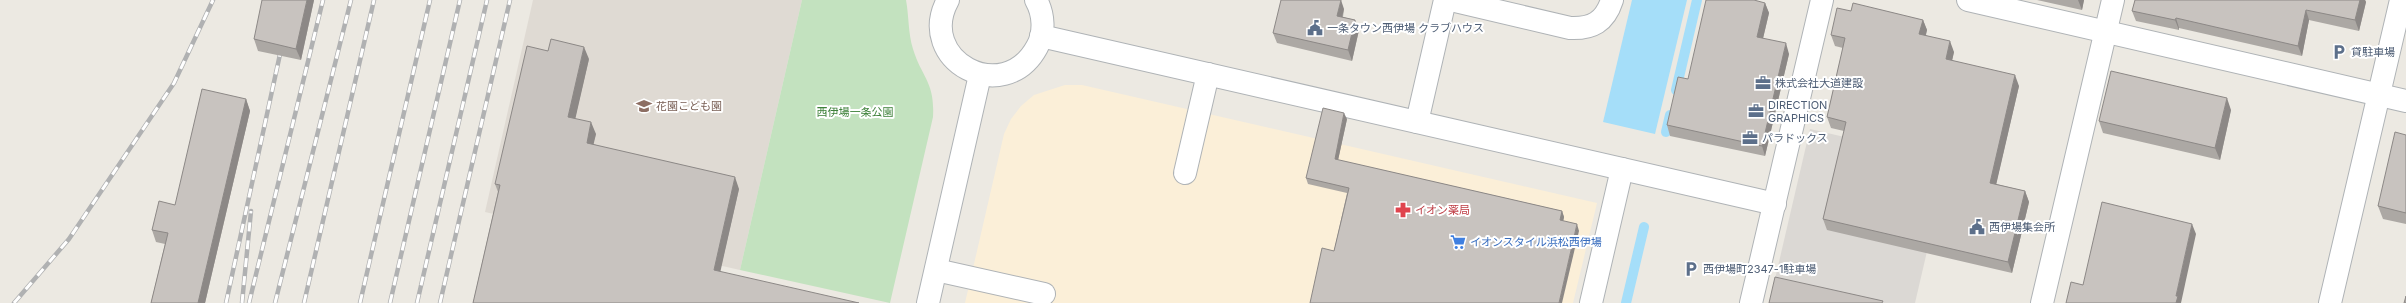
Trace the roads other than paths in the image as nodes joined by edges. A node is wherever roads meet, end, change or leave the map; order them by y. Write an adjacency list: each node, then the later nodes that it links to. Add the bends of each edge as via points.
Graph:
1 (948, 0): 13 (street, via 941,21 942,36 947,49 955,61)
2 (1036, 0): 11 (street, via 1042,15)
3 (1445, 0): 16 (street)
4 (1451, 0): 5 (street, via 1570,28 1583,28 1597,24 1606,15)
5 (1612, 0)
6 (1822, 0): 19 (street)
7 (1968, 0): 10 (street)
8 (2113, 0): 10 (street)
9 (2401, 0): 14 (street)
10 (2106, 32): 14 (street); 25 (street)
11 (1041, 36): 12 (street); 13 (street, via 1033,56 1022,66 1009,73 995,76)
12 (1208, 74): 16 (street); 18 (street)
13 (980, 75): 20 (street)
14 (2379, 95): 15 (street); 26 (street)
15 (2406, 101)
16 (1417, 122): 17 (street)
17 (1622, 169): 19 (street); 23 (street)
18 (1185, 173)
19 (1775, 204): 24 (street)
20 (936, 270): 21 (street); 22 (street)
21 (1044, 294)
22 (928, 303)
23 (1591, 303)
24 (1751, 303)
25 (2042, 303)
26 (2330, 303)

